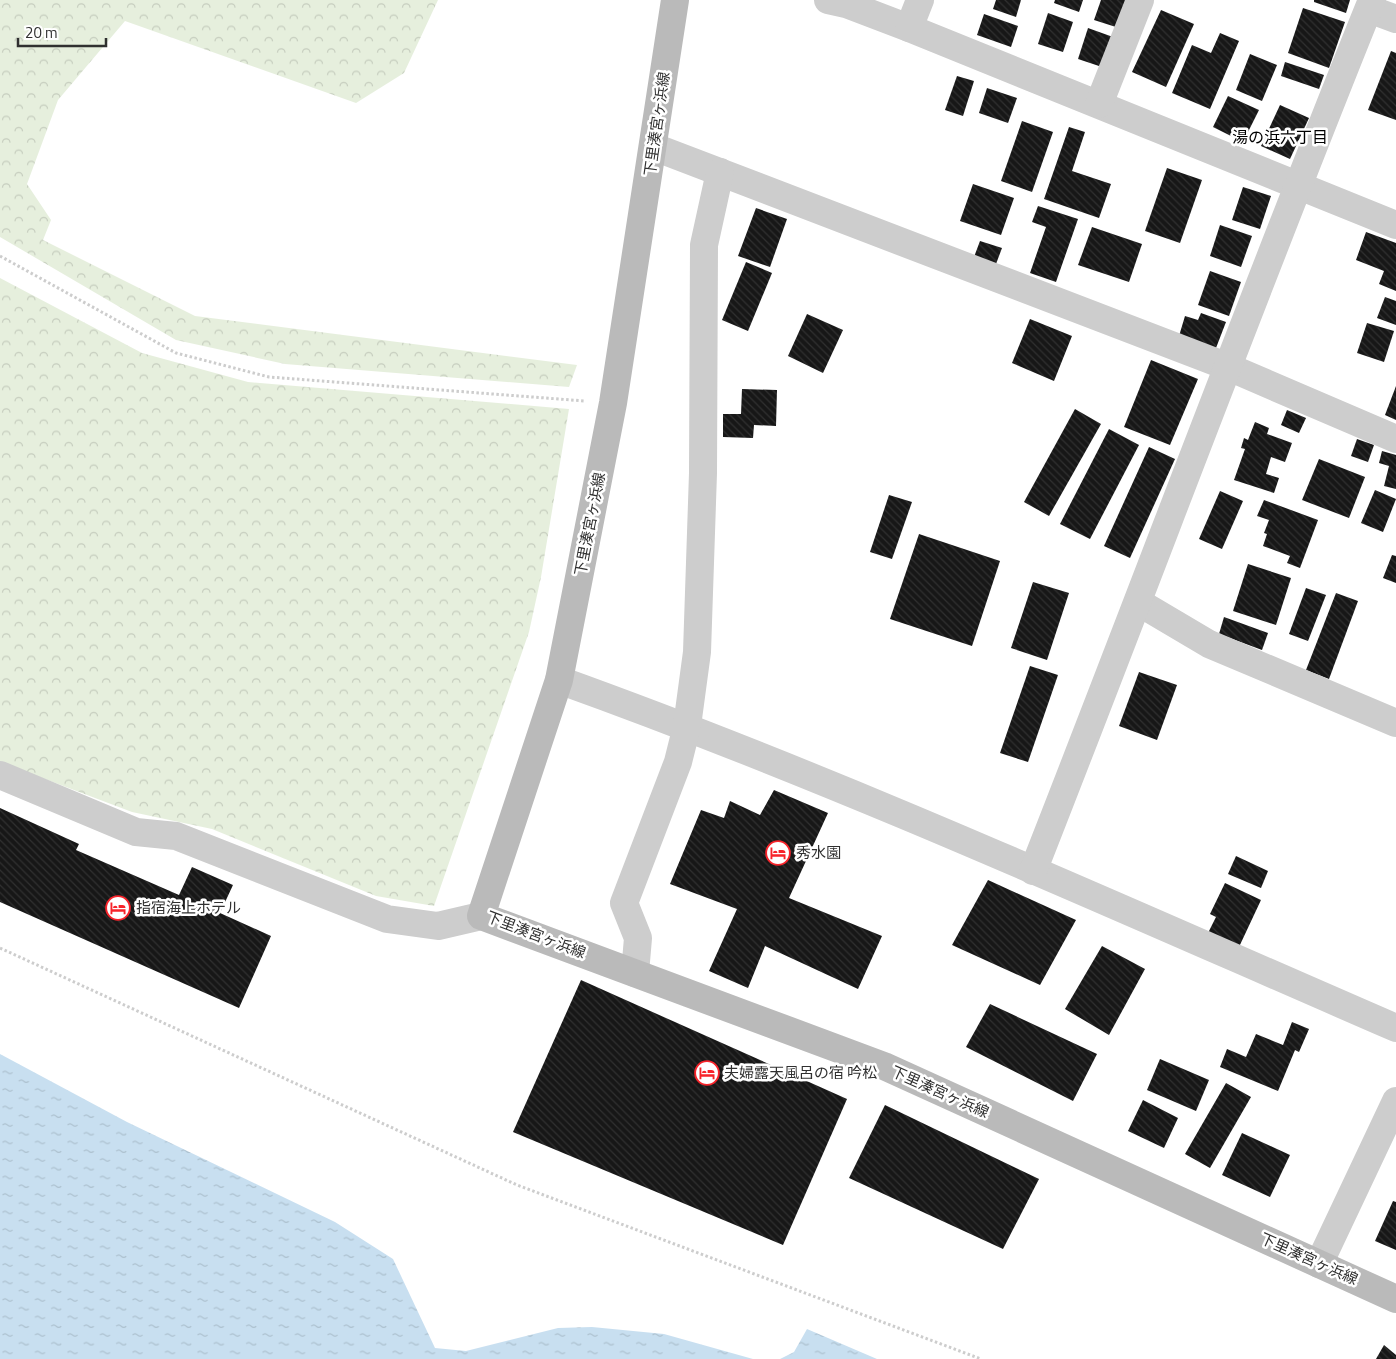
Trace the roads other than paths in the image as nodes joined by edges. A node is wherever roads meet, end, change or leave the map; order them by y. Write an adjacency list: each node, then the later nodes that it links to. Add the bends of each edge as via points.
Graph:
1 (675, 0): 9 (main road, 下里湊宮ヶ浜線)
2 (828, 0): 7 (street)
3 (920, 0): 7 (street)
4 (1140, 0): 8 (street)
5 (1371, 4): 6 (street); 11 (street)
6 (1396, 19)
7 (909, 28): 8 (street)
8 (1099, 104): 11 (street)
9 (654, 147): 10 (street); 16 (main road, 下里湊宮ヶ浜線, via 613,403)
10 (720, 172): 13 (street); 18 (street, via 704,244 698,642)
11 (1298, 186): 12 (street); 13 (street)
12 (1396, 225)
13 (1226, 366): 14 (street); 15 (street)
14 (1396, 439)
15 (1138, 602): 17 (street, via 1209,644); 20 (street)
16 (559, 680): 18 (street); 21 (main road, 下里湊宮ヶ浜線)
17 (1396, 723)
18 (687, 726): 20 (street); 22 (street, via 678,762 624,903 638,938)
19 (0, 775): 21 (street, via 136,832 176,836 386,919 438,926)
20 (1033, 871): 23 (street)
21 (481, 916): 22 (main road, 下里湊宮ヶ浜線)
22 (635, 973): 25 (main road, 下里湊宮ヶ浜線, via 884,1066)
23 (1396, 1028)
24 (1396, 1101): 25 (street)
25 (1319, 1264): 26 (main road, 下里湊宮ヶ浜線)
26 (1396, 1299)

